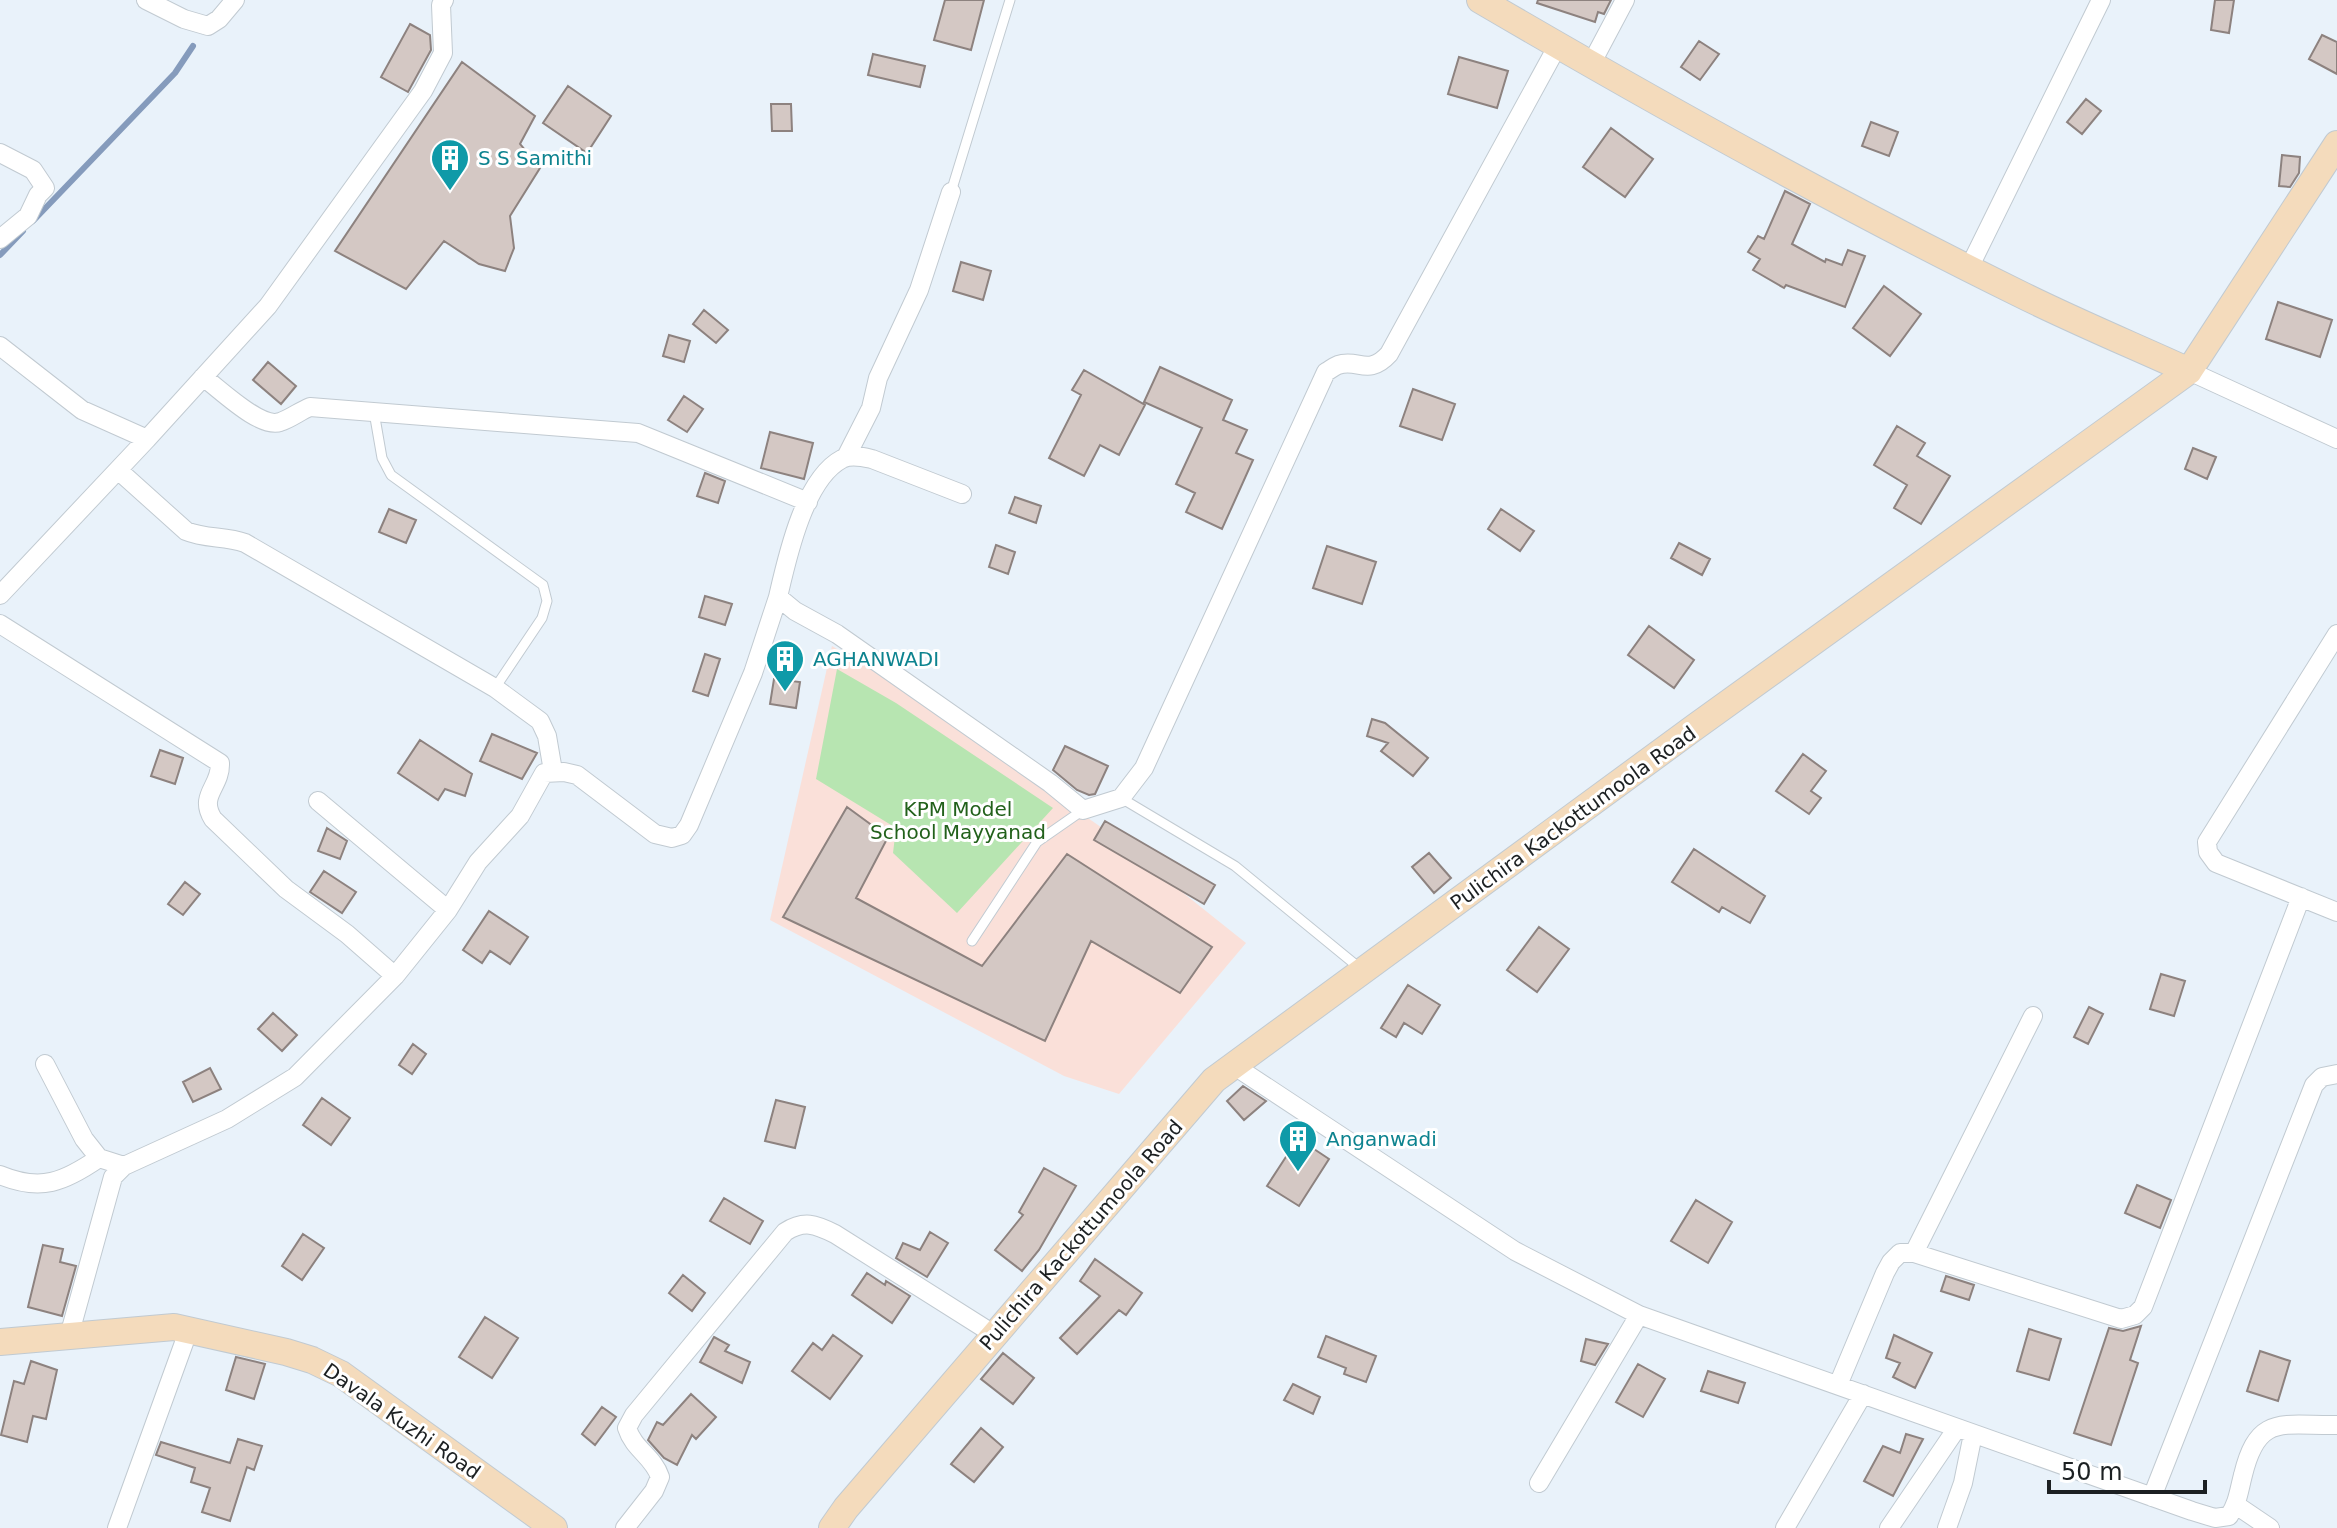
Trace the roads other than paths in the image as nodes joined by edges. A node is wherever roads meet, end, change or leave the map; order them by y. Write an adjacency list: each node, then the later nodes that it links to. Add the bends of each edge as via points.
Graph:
1 (146, 0): 2 (street, via 208,26)
2 (235, 0)
3 (1010, 0): 12 (lane)
4 (1480, 0): 8 (main road)
5 (1625, 0): 9 (street)
6 (2101, 0): 14 (street)
7 (439, 2): 17 (street, via 443,53 423,91 268,306)
8 (1558, 45): 9 (main road); 31 (street, via 1389,354 1370,367 1340,364 1326,372 1144,768)
9 (1590, 66): 14 (main road)
10 (2337, 144): 16 (main road, Pulichira Kackottumoola Road)
11 (0, 153): 13 (street, via 33,170 45,188 28,216)
12 (951, 192): 21 (street, via 919,290)
13 (0, 239)
14 (1969, 268): 16 (main road)
15 (0, 346): 19 (street, via 82,410)
16 (2189, 371): 20 (street); 38 (main road, Pulichira Kackottumoola Road)
17 (203, 377): 18 (street, via 267,422 279,423 310,407); 19 (street)
18 (374, 412): 24 (street, via 638,433); 29 (lane, via 382,458 391,475 543,585 547,601 542,618)
19 (147, 439): 22 (street)
20 (2337, 439)
21 (846, 457): 23 (street, via 872,459); 24 (street, via 822,476)
22 (118, 470): 25 (street); 29 (street, via 186,531 245,543)
23 (962, 494)
24 (808, 502): 26 (street)
25 (0, 595)
26 (778, 597): 30 (street, via 753,673 682,835 655,834 577,775); 33 (street)
27 (0, 624): 39 (street, via 220,763 221,774 206,809 213,819 286,889)
28 (2337, 634): 34 (street, via 2207,842 2216,863)
29 (495, 688): 30 (street, via 540,721)
30 (553, 771): 35 (street, via 544,773 520,816 478,862)
31 (1121, 798): 33 (street); 38 (lane, via 1235,866)
32 (318, 801): 35 (street)
33 (1083, 810): 37 (lane, via 1037,842)
34 (2301, 897): 36 (street); 47 (street, via 2143,1307 2135,1315 2121,1319)
35 (448, 910): 39 (street)
36 (2337, 912)
37 (972, 941)
38 (1364, 972): 42 (main road, Pulichira Kackottumoola Road)
39 (395, 976): 45 (street, via 295,1077 227,1119)
40 (2033, 1016): 47 (street)
41 (45, 1064): 44 (street)
42 (1233, 1065): 48 (street, via 1515,1251); 50 (main road, Pulichira Kackottumoola Road, via 1214,1080)
43 (2337, 1074): 58 (street, via 2314,1085)
44 (99, 1158): 45 (street); 46 (street, via 39,1185)
45 (124, 1166): 51 (street, via 113,1177)
46 (0, 1175)
47 (1914, 1253): 53 (street, via 1900,1253 1891,1262)
48 (1639, 1315): 53 (street); 57 (street)
49 (189, 1329): 51 (main road, Davala Kuzhi Road); 60 (street); 61 (main road, Davala Kuzhi Road, via 286,1352 341,1374)
50 (995, 1335): 62 (street, via 835,1234 799,1223 785,1232 634,1415 627,1428 631,1442 660,1477); 63 (main road, Pulichira Kackottumoola Road)
51 (69, 1336): 52 (main road, Davala Kuzhi Road)
52 (0, 1342)
53 (1838, 1385): 54 (street)
54 (1863, 1394): 56 (street); 64 (street)
55 (2337, 1425): 59 (street, via 2265,1430 2249,1450)
56 (1965, 1431): 58 (street); 65 (street); 66 (street, via 1963,1483)
57 (1539, 1483)
58 (2152, 1497): 59 (street, via 2215,1518 2229,1516)
59 (2236, 1505): 67 (street)
60 (117, 1528)
61 (554, 1528)
62 (625, 1528)
63 (832, 1528)
64 (1785, 1528)
65 (1889, 1528)
66 (1947, 1528)
67 (2270, 1528)

